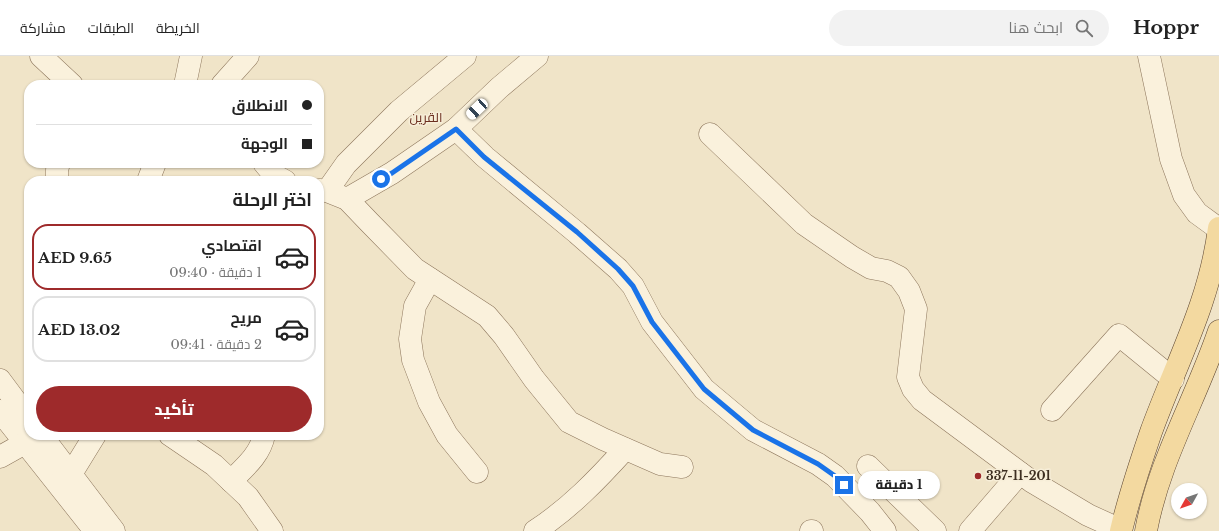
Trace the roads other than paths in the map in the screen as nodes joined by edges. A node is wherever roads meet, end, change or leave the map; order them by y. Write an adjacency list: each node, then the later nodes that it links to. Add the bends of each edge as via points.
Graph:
1 (41, 56): 7 (street)
2 (191, 56): 8 (street)
3 (248, 56): 9 (street)
4 (464, 56): 14 (street, via 399,111)
5 (537, 56): 10 (street)
6 (1149, 56): 17 (street, via 1172,159 1184,195 1197,213)
7 (67, 80)
8 (186, 80)
9 (226, 80)
10 (456, 129): 16 (street, via 392,173); 43 (street, via 484,157 577,232 618,269 633,286 652,322 704,389 753,430 835,476)
11 (710, 134): 36 (street, via 804,224 871,268 887,271 899,277 909,291 916,309 908,377 913,389 922,400)
12 (268, 168): 13 (street)
13 (276, 176)
14 (324, 189)
15 (324, 190): 16 (street)
16 (347, 199): 18 (street, via 415,269)
17 (1219, 228): 20 (main road, via 1209,280)
18 (430, 279): 31 (street, via 487,316 570,422); 35 (street, via 415,306 410,339 413,360 429,402 448,435)
19 (1219, 331): 47 (main road, via 1172,442)
20 (1173, 378): 22 (street, via 1119,335); 46 (main road, via 1152,432)
21 (0, 380): 24 (street)
22 (1052, 410)
23 (0, 411): 25 (street)
24 (24, 412)
25 (24, 431)
26 (31, 440): 32 (street)
27 (34, 440): 37 (street)
28 (91, 440): 37 (street)
29 (177, 440): 38 (street, via 214,465)
30 (263, 440): 38 (street, via 253,460)
31 (625, 449): 34 (street, via 660,464); 42 (street, via 573,503)
32 (0, 457)
33 (868, 466): 44 (street)
34 (682, 467)
35 (477, 472)
36 (1020, 473): 45 (street); 46 (street, via 1088,515)
37 (64, 479): 39 (street); 40 (street)
38 (231, 481): 41 (street, via 248,497)
39 (95, 531)
40 (114, 531)
41 (272, 531)
42 (535, 531)
43 (885, 531)
44 (935, 531)
45 (970, 531)
46 (1121, 531)
47 (1146, 531)

